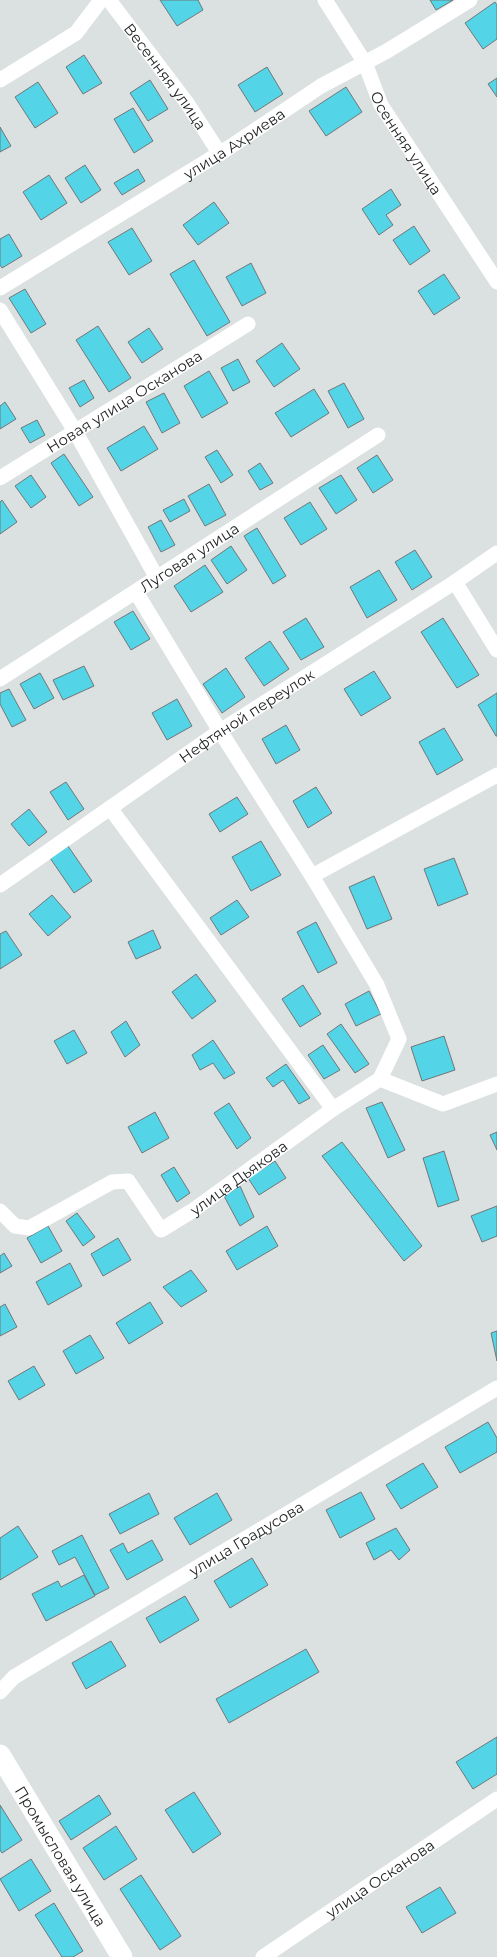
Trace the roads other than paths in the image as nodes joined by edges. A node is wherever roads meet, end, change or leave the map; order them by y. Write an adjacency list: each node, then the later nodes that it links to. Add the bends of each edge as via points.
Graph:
1 (102, 0): 6 (street, via 76,33)
2 (109, 0): 7 (street, Весенняя улица)
3 (325, 0): 5 (street, Осенняя улица)
4 (470, 0): 5 (street, улица Ахриева)
5 (364, 64): 7 (street, улица Ахриева, via 321,86); 8 (street, Осенняя улица, via 382,105)
6 (0, 80)
7 (220, 154): 9 (street, улица Ахриева)
8 (497, 282)
9 (0, 288)
10 (0, 310): 12 (street)
11 (248, 324): 12 (street, Новая улица Осканова)
12 (75, 431): 14 (street, Новая улица Осканова); 16 (street)
13 (378, 435): 16 (street, Луговая улица)
14 (0, 478)
15 (497, 553): 17 (street, Нефтяной переулок)
16 (157, 578): 18 (street, Луговая улица)
17 (455, 582): 19 (street); 21 (street, Нефтяной переулок)
18 (136, 592): 20 (street, Луговая улица); 21 (street)
19 (497, 650)
20 (0, 679)
21 (220, 731): 23 (street, Нефтяной переулок); 24 (street)
22 (497, 776): 24 (street)
23 (110, 808): 25 (street, Нефтяной переулок); 28 (street)
24 (312, 876): 26 (street, via 377,985 399,1039)
25 (0, 885)
26 (380, 1079): 27 (street, via 443,1104); 28 (street, улица Дьякова)
27 (497, 1084)
28 (333, 1109): 29 (street, улица Дьякова, via 161,1230 128,1182 112,1182 29,1228 15,1226)
29 (0, 1211)
30 (496, 1391): 31 (street, улица Градусова, via 14,1677)
31 (0, 1692)
32 (0, 1755): 34 (street, Промысловая улица)
33 (497, 1799): 35 (street, улица Осканова)
34 (122, 1957)
35 (263, 1957)

